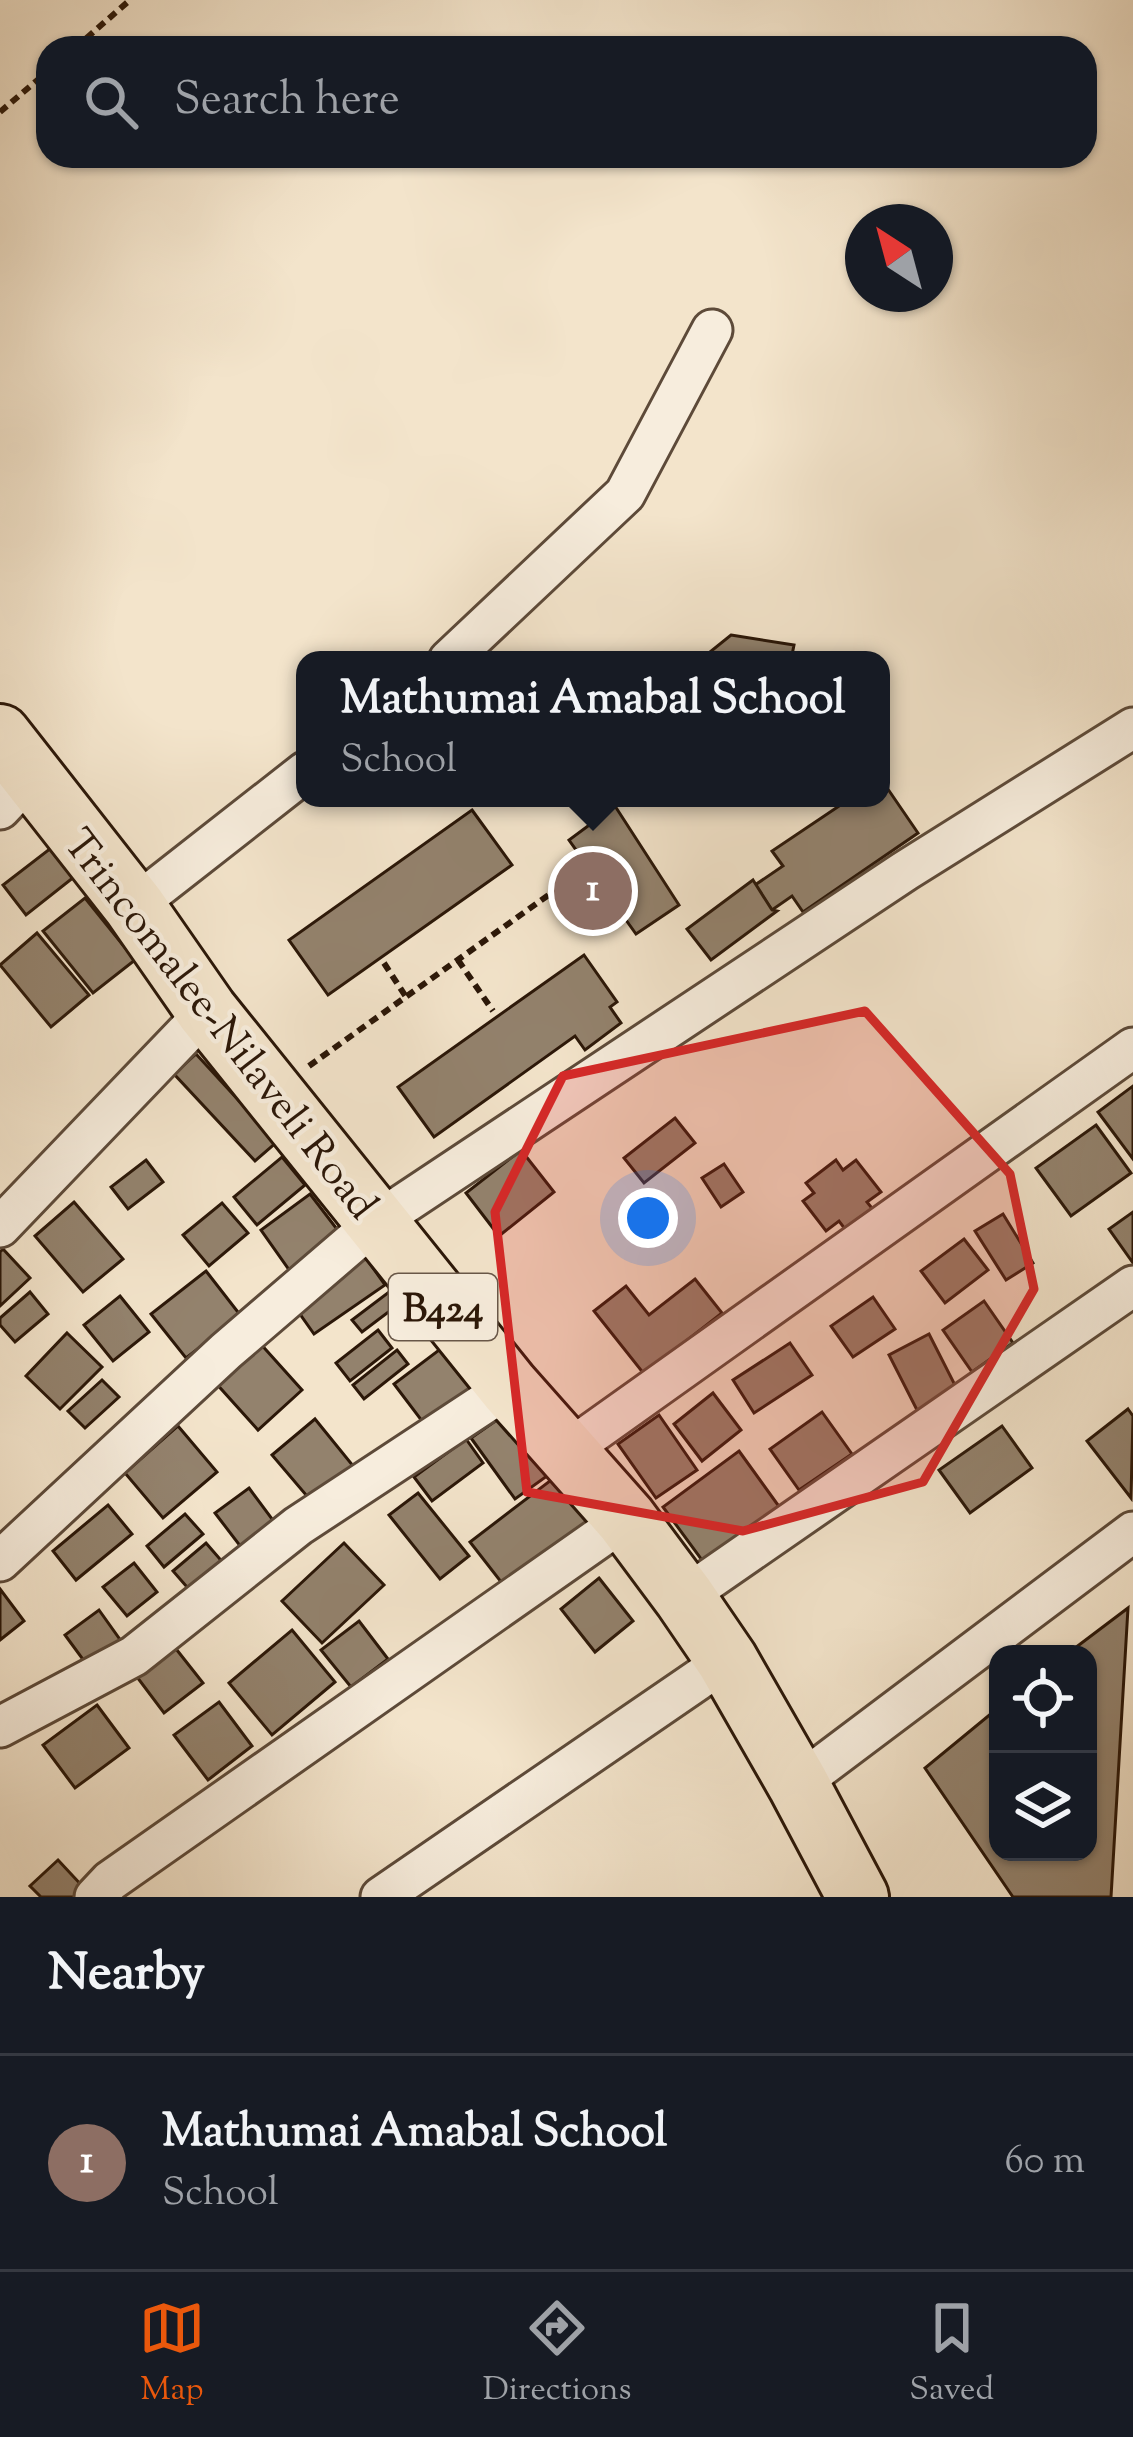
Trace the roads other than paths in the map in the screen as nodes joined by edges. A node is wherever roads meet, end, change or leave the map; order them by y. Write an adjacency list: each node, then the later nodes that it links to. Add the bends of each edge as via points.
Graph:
1 (712, 330): 2 (street, via 625,494)
2 (459, 651)
3 (1133, 728): 9 (street)
4 (10, 773): 6 (main road, Trincomalee-Nilaveli Road / B424)
5 (296, 779): 6 (street)
6 (134, 906): 7 (main road, Trincomalee-Nilaveli Road / B424)
7 (206, 1011): 9 (main road, Trincomalee-Nilaveli Road / B424); 10 (street)
8 (1133, 1048): 13 (street)
9 (375, 1223): 12 (main road, Trincomalee-Nilaveli Road / B424); 16 (street)
10 (0, 1227)
11 (1133, 1286): 17 (street)
12 (509, 1387): 13 (main road, Trincomalee-Nilaveli Road / B424); 19 (street, via 298,1526 134,1656)
13 (568, 1451): 14 (main road, Trincomalee-Nilaveli Road / B424)
14 (626, 1519): 17 (main road, Trincomalee-Nilaveli Road / B424); 21 (street)
15 (1133, 1532): 20 (street)
16 (0, 1562)
17 (683, 1597): 18 (main road, Trincomalee-Nilaveli Road / B424)
18 (727, 1660): 20 (main road, Trincomalee-Nilaveli Road / B424); 22 (street)
19 (0, 1727)
20 (798, 1784): 23 (main road, Trincomalee-Nilaveli Road / B424)
21 (95, 1897)
22 (381, 1897)
23 (858, 1897)

